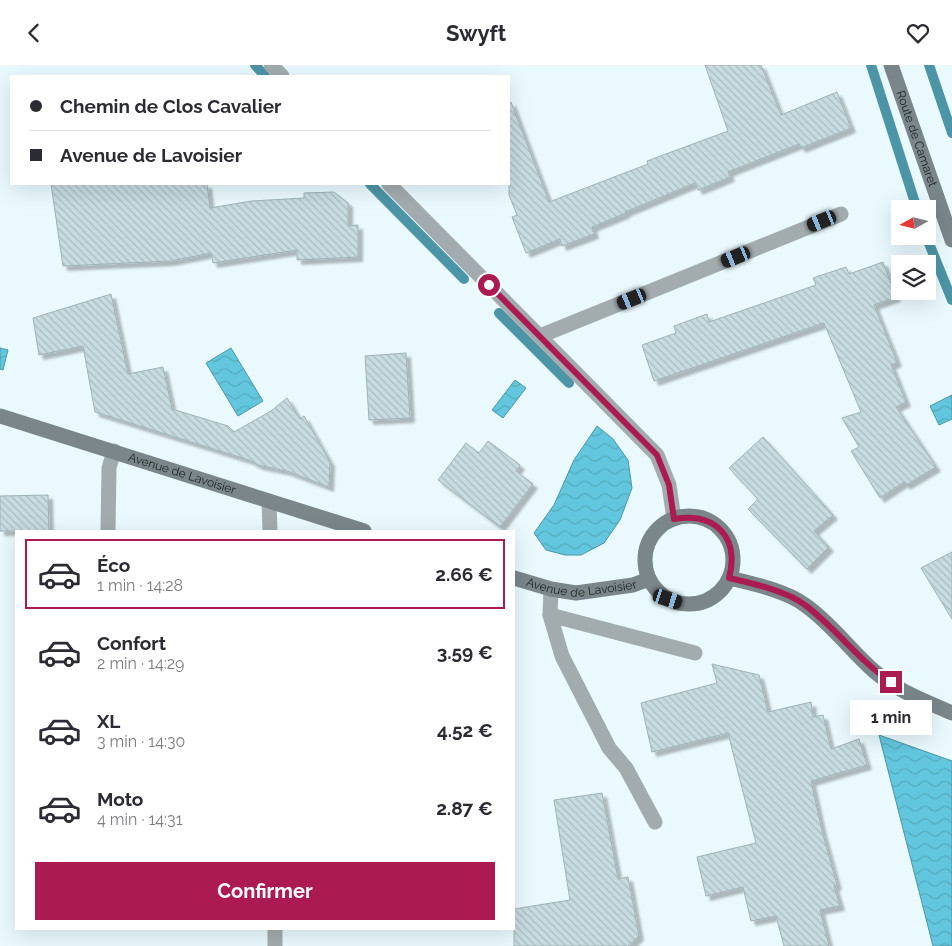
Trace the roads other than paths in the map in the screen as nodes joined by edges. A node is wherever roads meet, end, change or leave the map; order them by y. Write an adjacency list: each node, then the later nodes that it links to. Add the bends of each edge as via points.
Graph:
1 (271, 65): 3 (street)
2 (892, 65): 6 (street, Route de Camaret)
3 (281, 75)
4 (390, 185): 7 (street)
5 (841, 214): 7 (street)
6 (952, 240)
7 (540, 336): 11 (street, via 657,455 669,485)
8 (0, 416): 9 (street, Avenue de Lavoisier)
9 (114, 451): 10 (street, Avenue de Lavoisier); 12 (street, via 109,468)
10 (269, 501): 13 (street); 14 (street, Avenue de Lavoisier)
11 (674, 519): 16 (street, via 702,518 715,525 731,549 733,564); 17 (street, Avenue de Lavoisier, via 651,537 645,565)
12 (108, 530)
13 (270, 530)
14 (361, 530)
15 (515, 578): 18 (street, Avenue de Lavoisier)
16 (729, 578): 17 (street, Avenue de Lavoisier, via 710,599 696,604 668,599); 21 (street, via 774,590 804,604 875,672 906,693)
17 (649, 579): 18 (street, Avenue de Lavoisier, via 633,585 576,593)
18 (551, 589): 19 (street)
19 (550, 615): 20 (street); 22 (street, via 562,656 596,723)
20 (695, 653)
21 (952, 713)
22 (656, 821)
23 (275, 930): 24 (street)
24 (275, 946)

